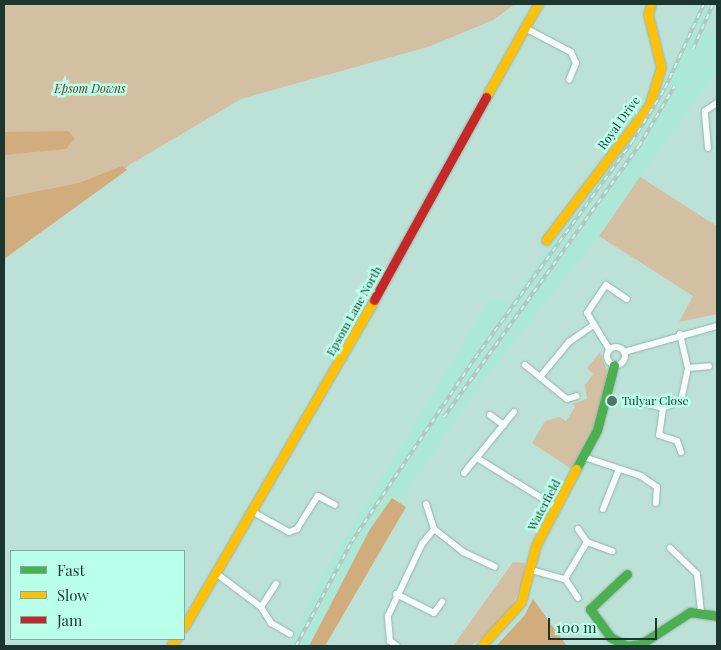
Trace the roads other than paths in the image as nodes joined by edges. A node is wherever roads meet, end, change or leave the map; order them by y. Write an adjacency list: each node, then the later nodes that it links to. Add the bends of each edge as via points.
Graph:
1 (538, 4): 3 (street, Epsom Lane North)
2 (651, 4): 7 (street, Royal Drive, via 648,14 661,67 649,106)
3 (525, 28): 4 (street, via 571,52 576,63); 35 (street, Epsom Lane North)
4 (569, 80)
5 (717, 103): 6 (street, via 705,111)
6 (708, 148)
7 (546, 240)
8 (627, 298): 9 (street, via 606,285 587,313)
9 (592, 324): 12 (street); 18 (street, via 569,342)
10 (717, 326): 11 (street)
11 (680, 334): 13 (street); 17 (street)
12 (609, 349): 13 (street, via 617,346); 15 (street, via 606,357)
13 (624, 352): 15 (street, via 624,361)
14 (525, 365): 18 (street)
15 (614, 365): 26 (street, Waterfield, via 608,399)
16 (709, 366): 17 (street)
17 (688, 368): 21 (street, via 681,401)
18 (540, 377): 19 (street, via 567,399)
19 (577, 396)
20 (644, 404): 21 (street)
21 (663, 408): 25 (street, via 659,435 676,441)
22 (514, 412): 24 (street)
23 (490, 415): 24 (street)
24 (504, 425): 27 (street)
25 (681, 452)
26 (584, 457): 28 (street); 33 (street, Waterfield)
27 (477, 458): 29 (street); 33 (street)
28 (618, 469): 30 (street, via 657,487); 34 (street)
29 (464, 473)
30 (656, 503)
31 (426, 504): 36 (street)
32 (335, 505): 35 (street, via 318,496 297,529 289,532)
33 (556, 507): 42 (street, Waterfield, via 536,545)
34 (603, 509)
35 (253, 512): 43 (street, Epsom Lane North)
36 (434, 529): 41 (street, via 463,552); 47 (street)
37 (578, 529): 38 (street)
38 (587, 542): 40 (street); 45 (street)
39 (670, 548): 51 (street, via 697,574)
40 (612, 551)
41 (495, 567)
42 (531, 570): 45 (street); 56 (street, Waterfield, via 511,617)
43 (217, 574): 50 (street); 53 (street, Epsom Lane North)
44 (627, 574): 51 (street, via 590,609 610,637 627,646 641,644 681,616)
45 (565, 579): 48 (street)
46 (276, 584): 50 (street)
47 (396, 594): 49 (street, via 434,613); 55 (street, via 388,616 390,641)
48 (578, 598)
49 (442, 602)
50 (261, 606): 54 (street, via 270,623)
51 (701, 610): 52 (street)
52 (717, 616)
53 (185, 625)
54 (290, 634)
55 (396, 646)
56 (481, 646)

